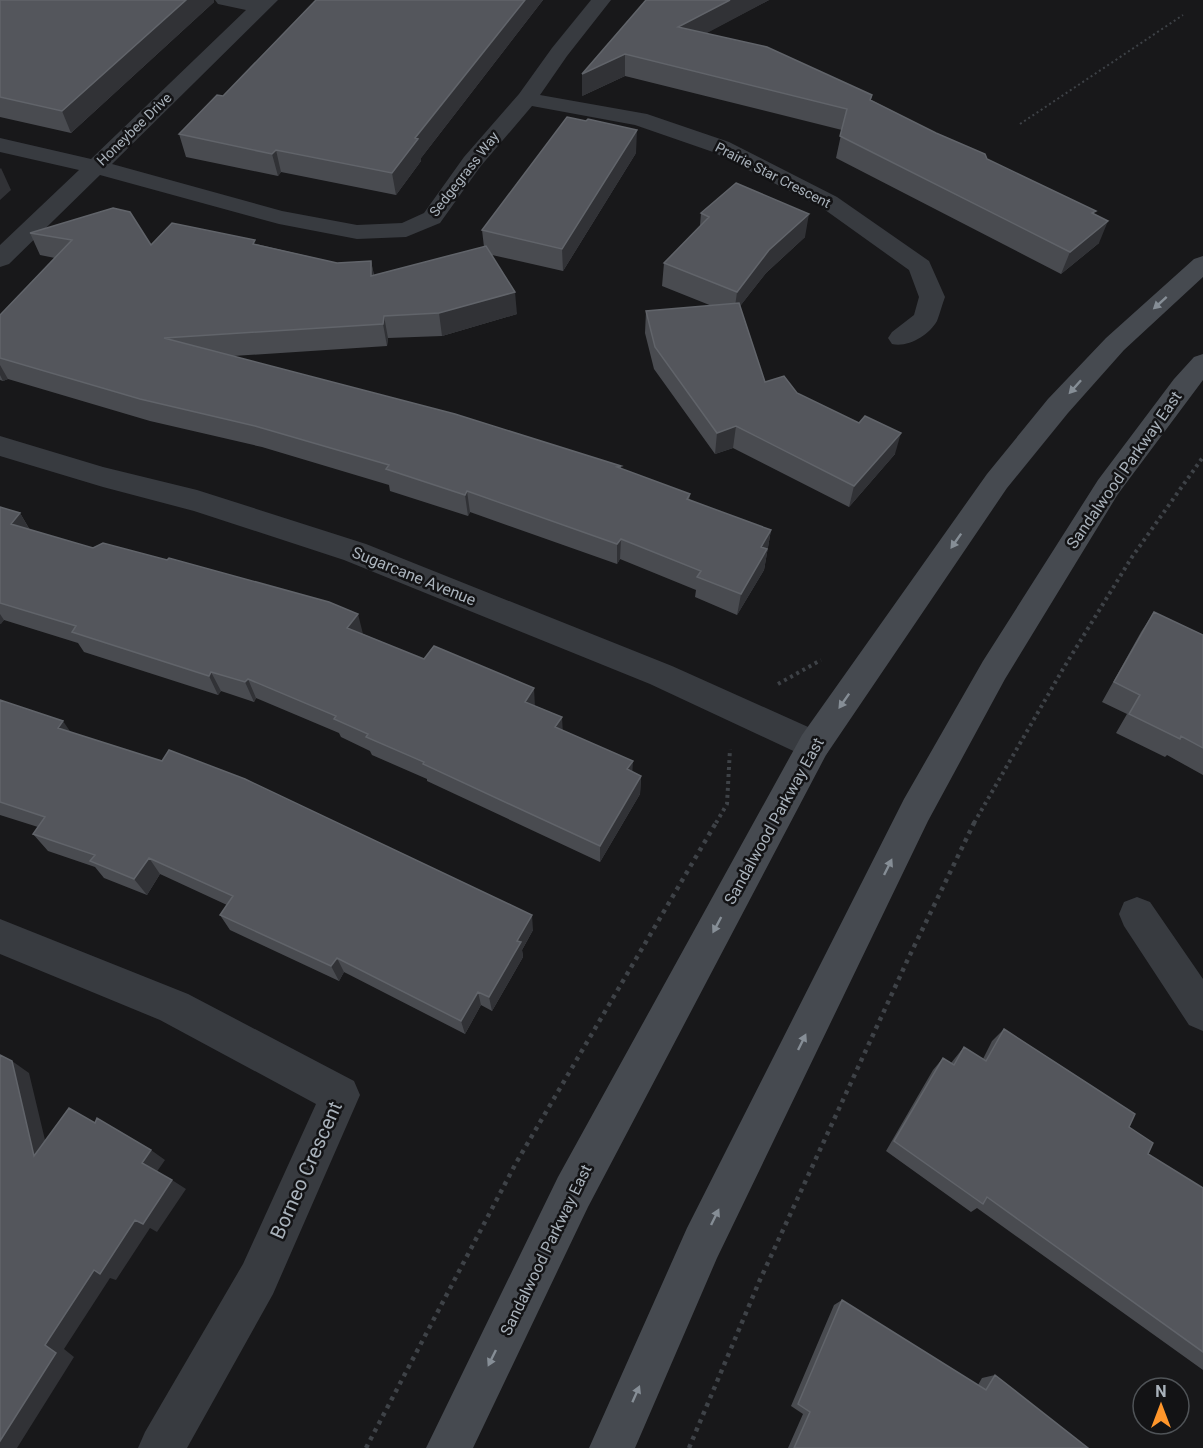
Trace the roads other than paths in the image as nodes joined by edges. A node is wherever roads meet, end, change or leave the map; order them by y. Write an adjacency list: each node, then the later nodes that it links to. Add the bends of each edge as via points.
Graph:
1 (225, 0): 3 (street)
2 (601, 0): 4 (street, Sedgegrass Way)
3 (265, 3): 6 (street, Honeybee Drive)
4 (527, 99): 6 (street, Sedgegrass Way, via 472,162 432,218 405,230 357,232 279,217); 9 (street, Prairie Star Crescent, via 639,119 721,147 828,202 920,266 932,297 925,319)
5 (0, 145): 6 (street, Sedgegrass Way)
6 (94, 167): 7 (street, Honeybee Drive)
7 (0, 259)
8 (1203, 264): 12 (main road, Sandalwood Parkway East, one-way to 12, via 1114,344 1030,440 997,481)
9 (902, 338)
10 (1203, 363): 18 (main road, Sandalwood Parkway East, one-way to 10, via 702,1244 916,810 994,670 1108,487 1182,385)
11 (0, 446): 12 (street, Sugarcane Avenue, via 197,501 355,552 661,675)
12 (814, 745): 17 (main road, Sandalwood Parkway East, one-way to 17, via 573,1192)
13 (1137, 914): 15 (street)
14 (0, 936): 16 (street, Borneo Crescent, via 174,1007 340,1095 258,1279)
15 (1203, 1012)
16 (161, 1448)
17 (449, 1448)
18 (612, 1448)

